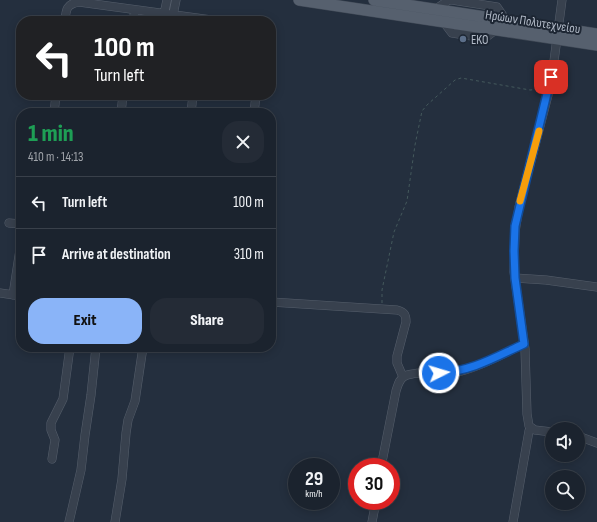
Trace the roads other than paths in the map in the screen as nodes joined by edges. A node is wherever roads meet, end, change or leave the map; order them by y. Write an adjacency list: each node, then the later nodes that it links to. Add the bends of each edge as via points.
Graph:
1 (167, 0): 9 (street)
2 (176, 0): 10 (street)
3 (299, 0): 15 (main road, Ηρώων Πολυτεχνείου, via 497,29)
4 (374, 0): 8 (main road, Ηρώων Πολυτεχνείου)
5 (451, 0): 8 (street); 14 (street, via 497,7)
6 (562, 0): 15 (street)
7 (135, 10): 9 (street); 11 (street, via 79,2 68,7); 12 (street)
8 (436, 10): 14 (main road, Ηρώων Πολυτεχνείου)
9 (164, 14): 10 (street)
10 (173, 15): 13 (street)
11 (66, 16)
12 (134, 16)
13 (179, 16)
14 (506, 20): 15 (main road, Ηρώων Πολυτεχνείου)
15 (557, 33): 16 (main road, Ηρώων Πολυτεχνείου); 17 (main road, Ηρώων Πολυτεχνείου); 20 (street, via 549,89 517,216)
16 (597, 34)
17 (597, 44)
18 (9, 223): 19 (street)
19 (16, 224)
20 (515, 278): 21 (street); 25 (street)
21 (597, 287)
22 (0, 293): 23 (street)
23 (16, 296)
24 (276, 302): 29 (street, via 403,312 406,316 397,363)
25 (524, 344): 29 (street, via 482,364 462,370); 30 (street, via 526,414)
26 (69, 352): 35 (street, via 63,399 51,423 55,440)
27 (95, 352): 37 (street, via 81,470)
28 (141, 352): 38 (street, via 135,401 128,420)
29 (403, 377): 34 (street, via 396,391)
30 (532, 428): 31 (street); 40 (street, via 529,431)
31 (545, 431)
32 (585, 438): 33 (street)
33 (597, 442)
34 (382, 458)
35 (52, 459)
36 (374, 510): 39 (street)
37 (69, 522)
38 (115, 522)
39 (372, 522)
40 (513, 522)

